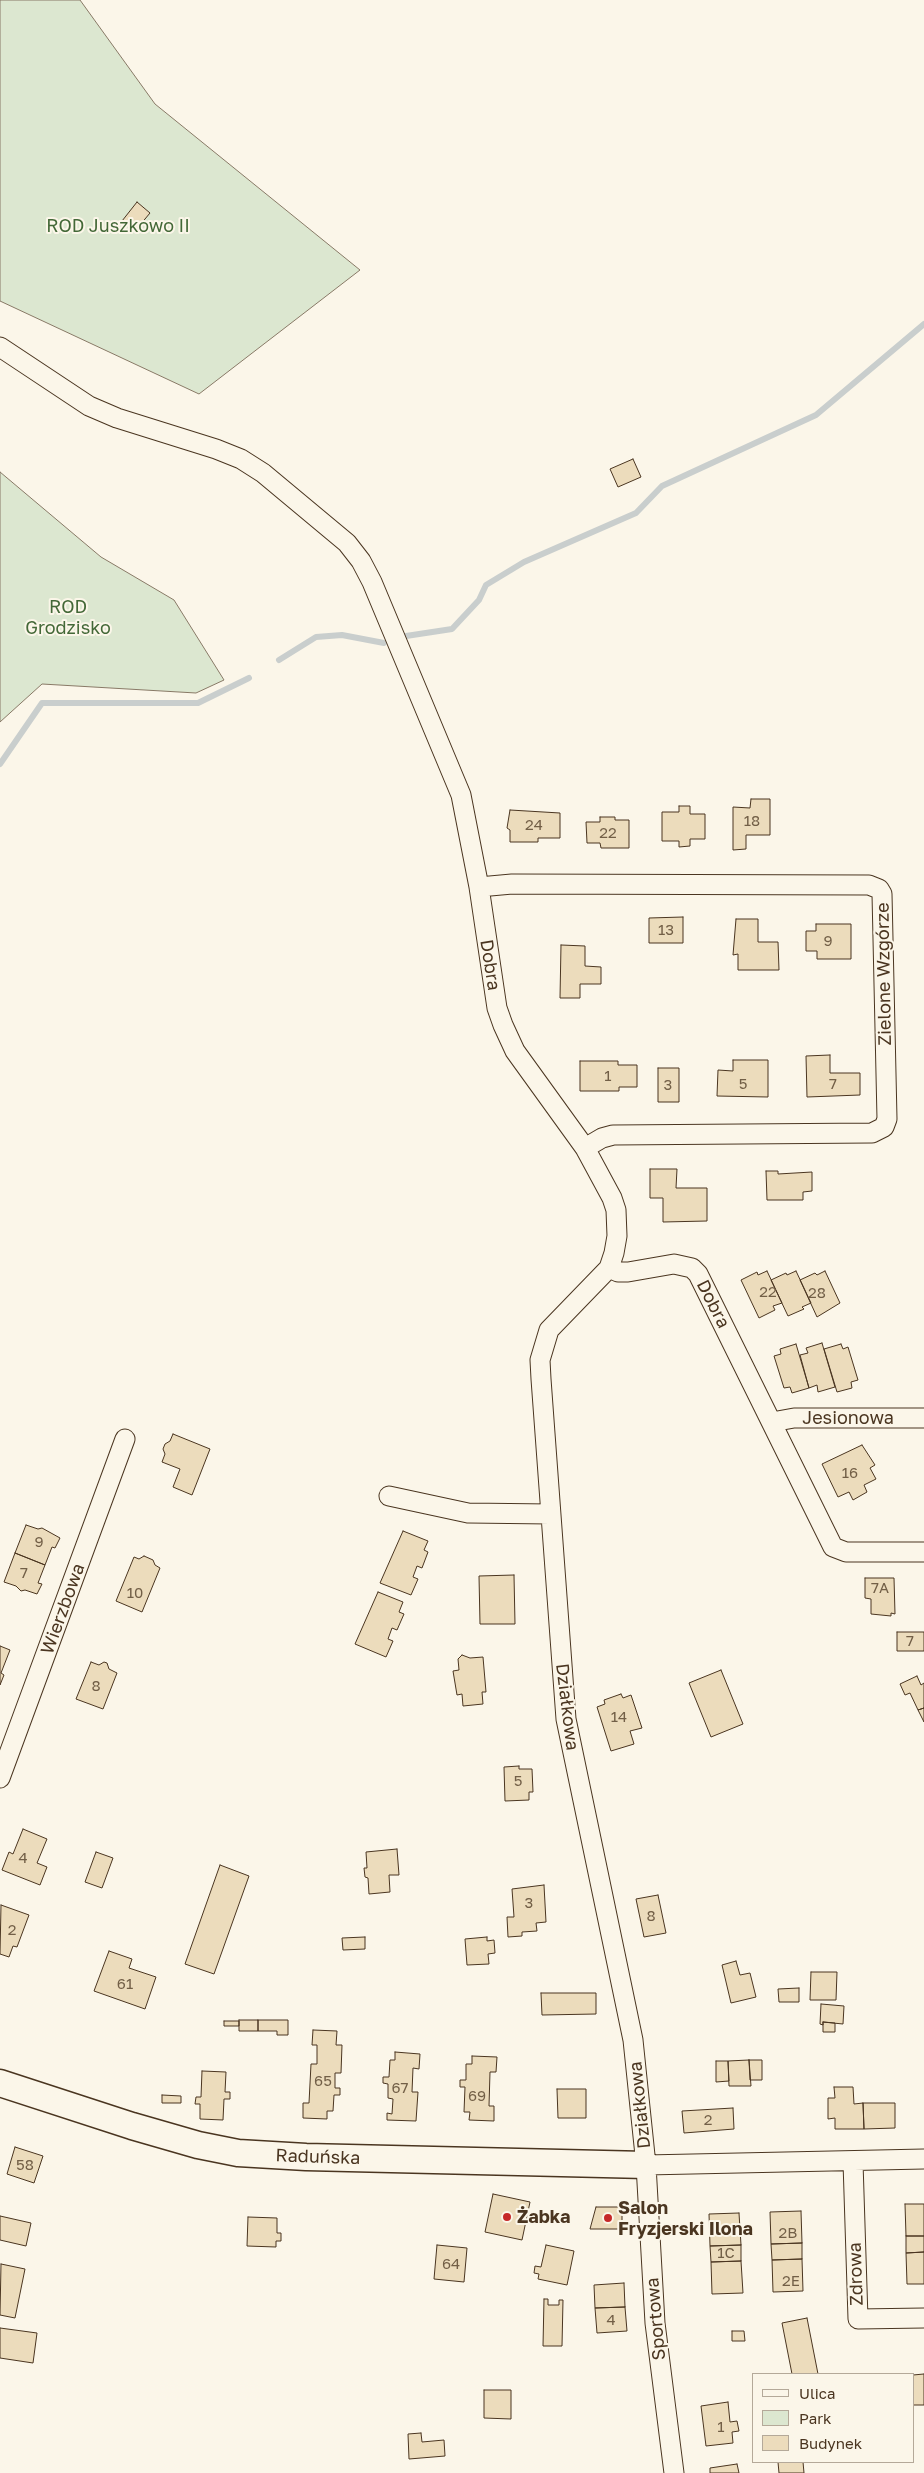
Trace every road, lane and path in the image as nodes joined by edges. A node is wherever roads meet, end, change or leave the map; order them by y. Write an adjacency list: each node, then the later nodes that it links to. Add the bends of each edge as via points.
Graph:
1 (0, 347): 2 (street, Dobra, via 89,406 241,459 263,473 347,543 372,582 460,795)
2 (479, 887): 3 (street, Dobra, via 497,1008 503,1025 515,1052); 3 (street, Zielone Wzgórze, via 512,884 870,885 882,894 884,1127 872,1133 613,1136)
3 (585, 1148): 4 (street, Dobra, via 608,1186 616,1210 617,1236)
4 (609, 1268): 6 (street, Dobra, via 628,1272 674,1264 692,1268 698,1274); 9 (street, Działkowa, via 560,1316 549,1330 542,1348 540,1379)
5 (924, 1418): 6 (street, Jesionowa, via 794,1418)
6 (772, 1422): 10 (street, Dobra, via 833,1547 846,1552)
7 (125, 1440): 11 (street, Wierzbowa)
8 (389, 1496): 9 (street, via 468,1513)
9 (550, 1514): 15 (street, Działkowa, via 566,1719 633,2040)
10 (924, 1552)
11 (0, 1778)
12 (0, 2083): 15 (street, Raduńska, via 179,2140 238,2153 306,2158)
13 (924, 2159): 14 (street)
14 (853, 2162): 15 (street); 16 (street, Zdrowa, via 858,2319)
15 (646, 2165): 17 (street, Sportowa, via 655,2323)
16 (924, 2318)
17 (674, 2473)

